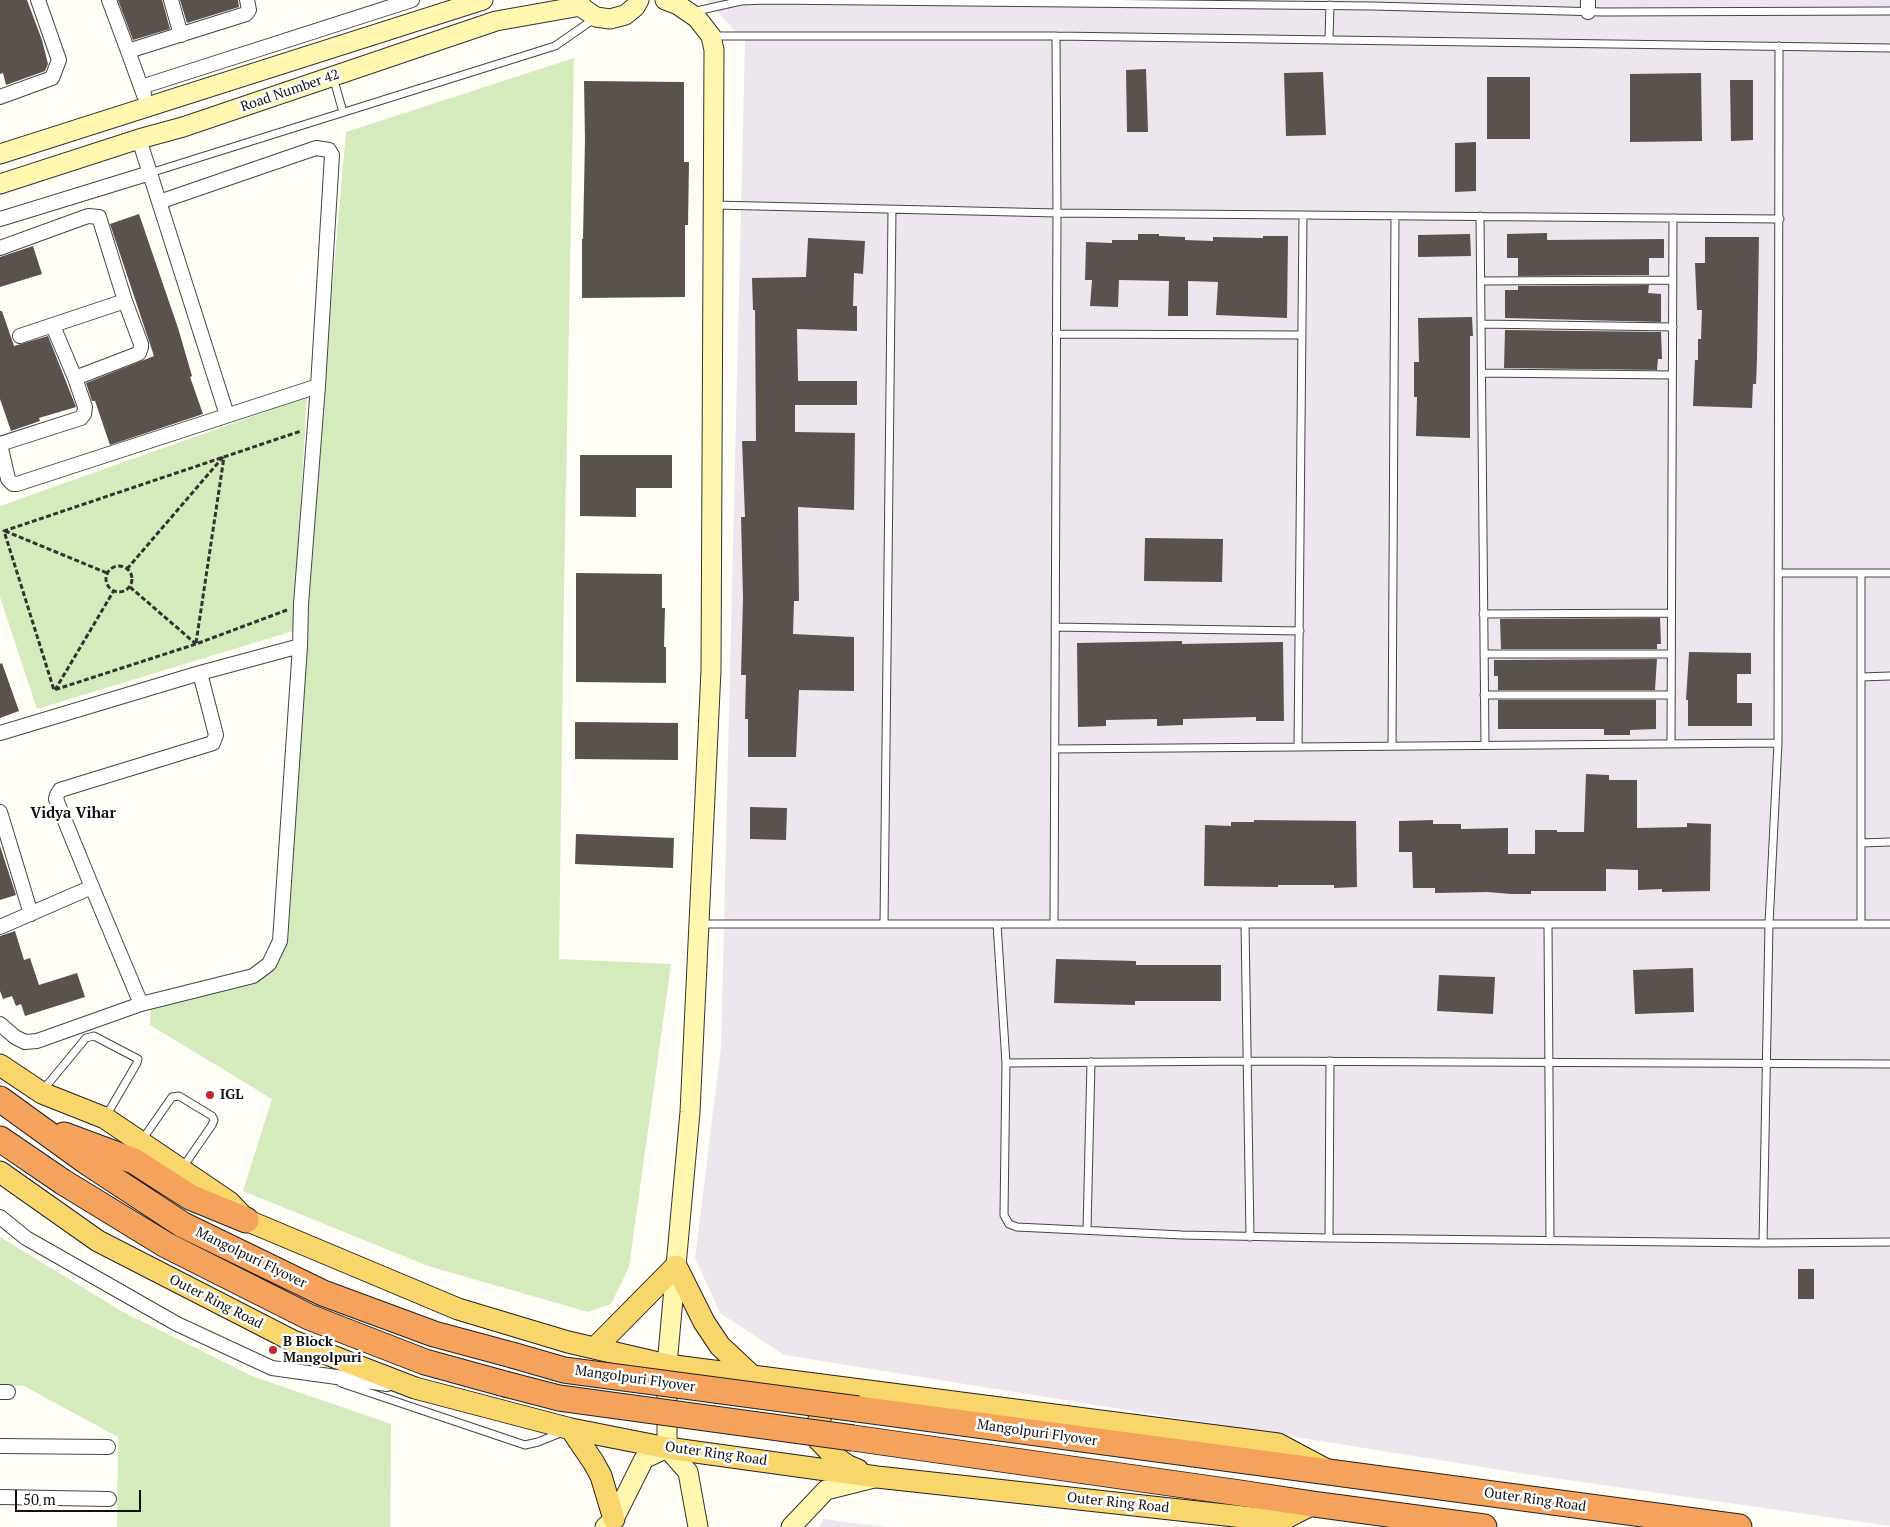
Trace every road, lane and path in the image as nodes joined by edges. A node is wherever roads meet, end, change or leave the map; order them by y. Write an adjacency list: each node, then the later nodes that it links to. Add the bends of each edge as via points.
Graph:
1 (38, 0): 25 (street, via 59,60 52,78)
2 (109, 0): 22 (street)
3 (171, 0): 16 (street)
4 (247, 0): 16 (street, via 249,10 246,14)
5 (412, 0): 24 (street)
6 (483, 0): 12 (street, Road Number 42)
7 (639, 0): 15 (street, via 625,15 610,19)
8 (665, 0): 14 (street)
9 (579, 3): 15 (street); 23 (street, Road Number 42, via 496,21)
10 (1330, 5): 11 (lane); 14 (lane, via 766,0 741,1); 19 (lane)
11 (1588, 6): 13 (lane)
12 (439, 7): 26 (street, Road Number 42)
13 (1890, 11)
14 (690, 12): 17 (street)
15 (596, 17): 27 (lane, via 556,46)
16 (182, 35): 22 (street)
17 (711, 36): 18 (lane); 33 (street, via 714,50)
18 (1056, 36): 19 (lane); 35 (lane)
19 (1329, 40): 20 (lane)
20 (1779, 46): 21 (lane); 41 (lane)
21 (1890, 48)
22 (128, 51): 24 (street)
23 (333, 77): 27 (lane); 28 (street, Road Number 42)
24 (140, 87): 26 (street)
25 (0, 96)
26 (147, 106): 29 (street, Road Number 42)
27 (344, 112): 30 (lane)
28 (139, 139): 30 (street); 31 (street, Road Number 42)
29 (0, 154)
30 (150, 173): 32 (street); 40 (street)
31 (0, 184)
32 (159, 202): 55 (street, via 316,148 329,150 332,156); 56 (street)
33 (714, 205): 34 (lane); 95 (street, via 711,670)
34 (892, 210): 35 (lane); 96 (lane)
35 (1057, 213): 36 (lane); 49 (lane)
36 (1303, 215): 37 (lane); 50 (lane)
37 (1395, 216): 38 (lane); 87 (lane)
38 (1480, 216): 39 (lane); 44 (lane)
39 (1673, 218): 41 (lane); 43 (lane)
40 (0, 219)
41 (1780, 219): 62 (lane)
42 (0, 248): 45 (street, via 88,216 99,218)
43 (1672, 280): 44 (lane); 48 (lane)
44 (1481, 281): 46 (lane)
45 (125, 302): 47 (street); 54 (street, via 141,344 139,352)
46 (1481, 324): 48 (lane); 52 (lane)
47 (53, 326): 51 (street); 54 (street)
48 (1672, 328): 53 (lane)
49 (1056, 334): 50 (lane); 71 (lane)
50 (1302, 335): 72 (lane)
51 (20, 336)
52 (1482, 373): 53 (lane); 70 (lane)
53 (1672, 375): 69 (lane)
54 (75, 378): 58 (street, via 85,407 81,418)
55 (318, 386): 56 (street); 57 (street)
56 (227, 415): 58 (street, via 17,484 8,479)
57 (315, 426): 59 (path); 68 (street)
58 (0, 444)
59 (224, 457): 60 (path); 61 (path); 73 (path)
60 (4, 531): 63 (path); 80 (path)
61 (127, 569): 63 (path, via 117,567); 66 (path, via 132,577)
62 (1778, 572): 64 (lane); 84 (lane)
63 (107, 573): 67 (path, via 106,582)
64 (1861, 573): 65 (lane); 79 (lane)
65 (1890, 573)
66 (130, 587): 67 (path); 73 (path)
67 (113, 592): 80 (path)
68 (302, 604): 73 (path); 74 (street)
69 (1671, 613): 70 (lane); 76 (lane)
70 (1484, 614): 75 (lane)
71 (1055, 626): 72 (lane); 89 (lane)
72 (1300, 631): 88 (lane)
73 (196, 644): 80 (path)
74 (300, 646): 77 (street); 105 (street, via 280,942 269,964 253,976)
75 (1484, 654): 76 (lane); 81 (lane)
76 (1671, 654): 82 (lane)
77 (200, 673): 83 (street); 93 (street, via 216,735 213,744 57,793 56,799)
78 (1890, 676): 79 (lane)
79 (1861, 677): 91 (lane)
80 (54, 690)
81 (1484, 695): 82 (lane); 86 (lane)
82 (1671, 695): 85 (lane)
83 (0, 733)
84 (1778, 743): 85 (lane); 101 (lane)
85 (1671, 744): 86 (lane)
86 (1485, 745): 87 (lane)
87 (1392, 746): 88 (lane)
88 (1298, 747): 89 (lane)
89 (1055, 749): 98 (lane)
90 (0, 812): 94 (street)
91 (1861, 842): 92 (lane); 102 (lane)
92 (1890, 842)
93 (92, 887): 94 (street); 105 (street)
94 (31, 914): 104 (street)
95 (699, 924): 96 (lane); 133 (street, via 690,1112)
96 (884, 924): 97 (lane)
97 (997, 924): 98 (lane); 111 (lane)
98 (1054, 924): 99 (lane)
99 (1244, 924): 100 (lane); 107 (lane)
100 (1548, 924): 101 (lane); 110 (lane)
101 (1769, 924): 102 (lane); 112 (lane)
102 (1861, 924): 103 (lane)
103 (1890, 924)
104 (0, 927)
105 (140, 1004): 106 (street, via 37,1041 25,1042 15,1038)
106 (0, 1024)
107 (1247, 1060): 108 (lane); 109 (lane); 128 (lane)
108 (1330, 1061): 110 (lane); 129 (lane)
109 (1091, 1062): 111 (lane); 127 (lane)
110 (1549, 1062): 112 (lane); 130 (lane)
111 (1006, 1063): 127 (lane, via 1004,1215 1009,1224 1017,1228)
112 (1767, 1063): 113 (lane); 132 (lane)
113 (1890, 1064)
114 (0, 1065): 115 (main road)
115 (42, 1093): 117 (main road); 117 (lane, via 86,1038 94,1036 138,1059)
116 (0, 1099): 118 (highway, Mangolpuri Flyover)
117 (105, 1118): 120 (main road)
118 (34, 1124): 126 (highway, via 134,1161 190,1197); 144 (highway, Mangolpuri Flyover, bridge, via 183,1225 323,1293 434,1334 564,1370)
119 (0, 1139): 122 (highway, Mangolpuri Flyover)
120 (140, 1142): 123 (main road); 123 (lane, via 172,1097 179,1096 212,1116 212,1125)
121 (0, 1162): 122 (highway)
122 (36, 1164): 148 (highway, Mangolpuri Flyover, bridge, via 166,1245 309,1317 425,1362 559,1398)
123 (181, 1170): 126 (main road, via 229,1202)
124 (0, 1172): 138 (main road, Outer Ring Road, via 107,1245 293,1341)
125 (0, 1217): 136 (street, via 26,1238 177,1324 272,1368)
126 (246, 1220): 134 (main road, via 458,1309)
127 (1087, 1230): 128 (lane)
128 (1250, 1236): 129 (lane)
129 (1329, 1238): 130 (lane)
130 (1550, 1241): 132 (lane)
131 (1890, 1242): 132 (lane)
132 (1763, 1243)
133 (676, 1266): 134 (main road); 135 (street); 137 (main road, via 720,1346)
134 (595, 1348): 135 (main road)
135 (667, 1365): 137 (main road); 143 (street)
136 (317, 1375): 138 (street); 140 (lane, via 525,1445)
137 (752, 1376): 139 (main road)
138 (415, 1388): 140 (main road, Outer Ring Road)
139 (855, 1389): 144 (main road, via 1278,1444); 145 (main road, via 834,1398 824,1409 818,1422 818,1439 848,1466)
140 (571, 1429): 143 (main road, Outer Ring Road); 149 (main road, via 601,1476)
141 (0, 1446): 142 (street)
142 (108, 1447)
143 (667, 1448): 145 (main road, Outer Ring Road); 149 (street, via 644,1459); 150 (street, via 688,1472)
144 (1332, 1472): 153 (highway, Outer Ring Road)
145 (877, 1477): 148 (main road, Outer Ring Road, via 1280,1521); 151 (street, via 826,1490)
146 (0, 1497): 147 (street)
147 (109, 1499)
148 (1313, 1504): 152 (highway)
149 (609, 1523)
150 (698, 1527)
151 (791, 1527)
152 (1484, 1527)
153 (1739, 1527)

